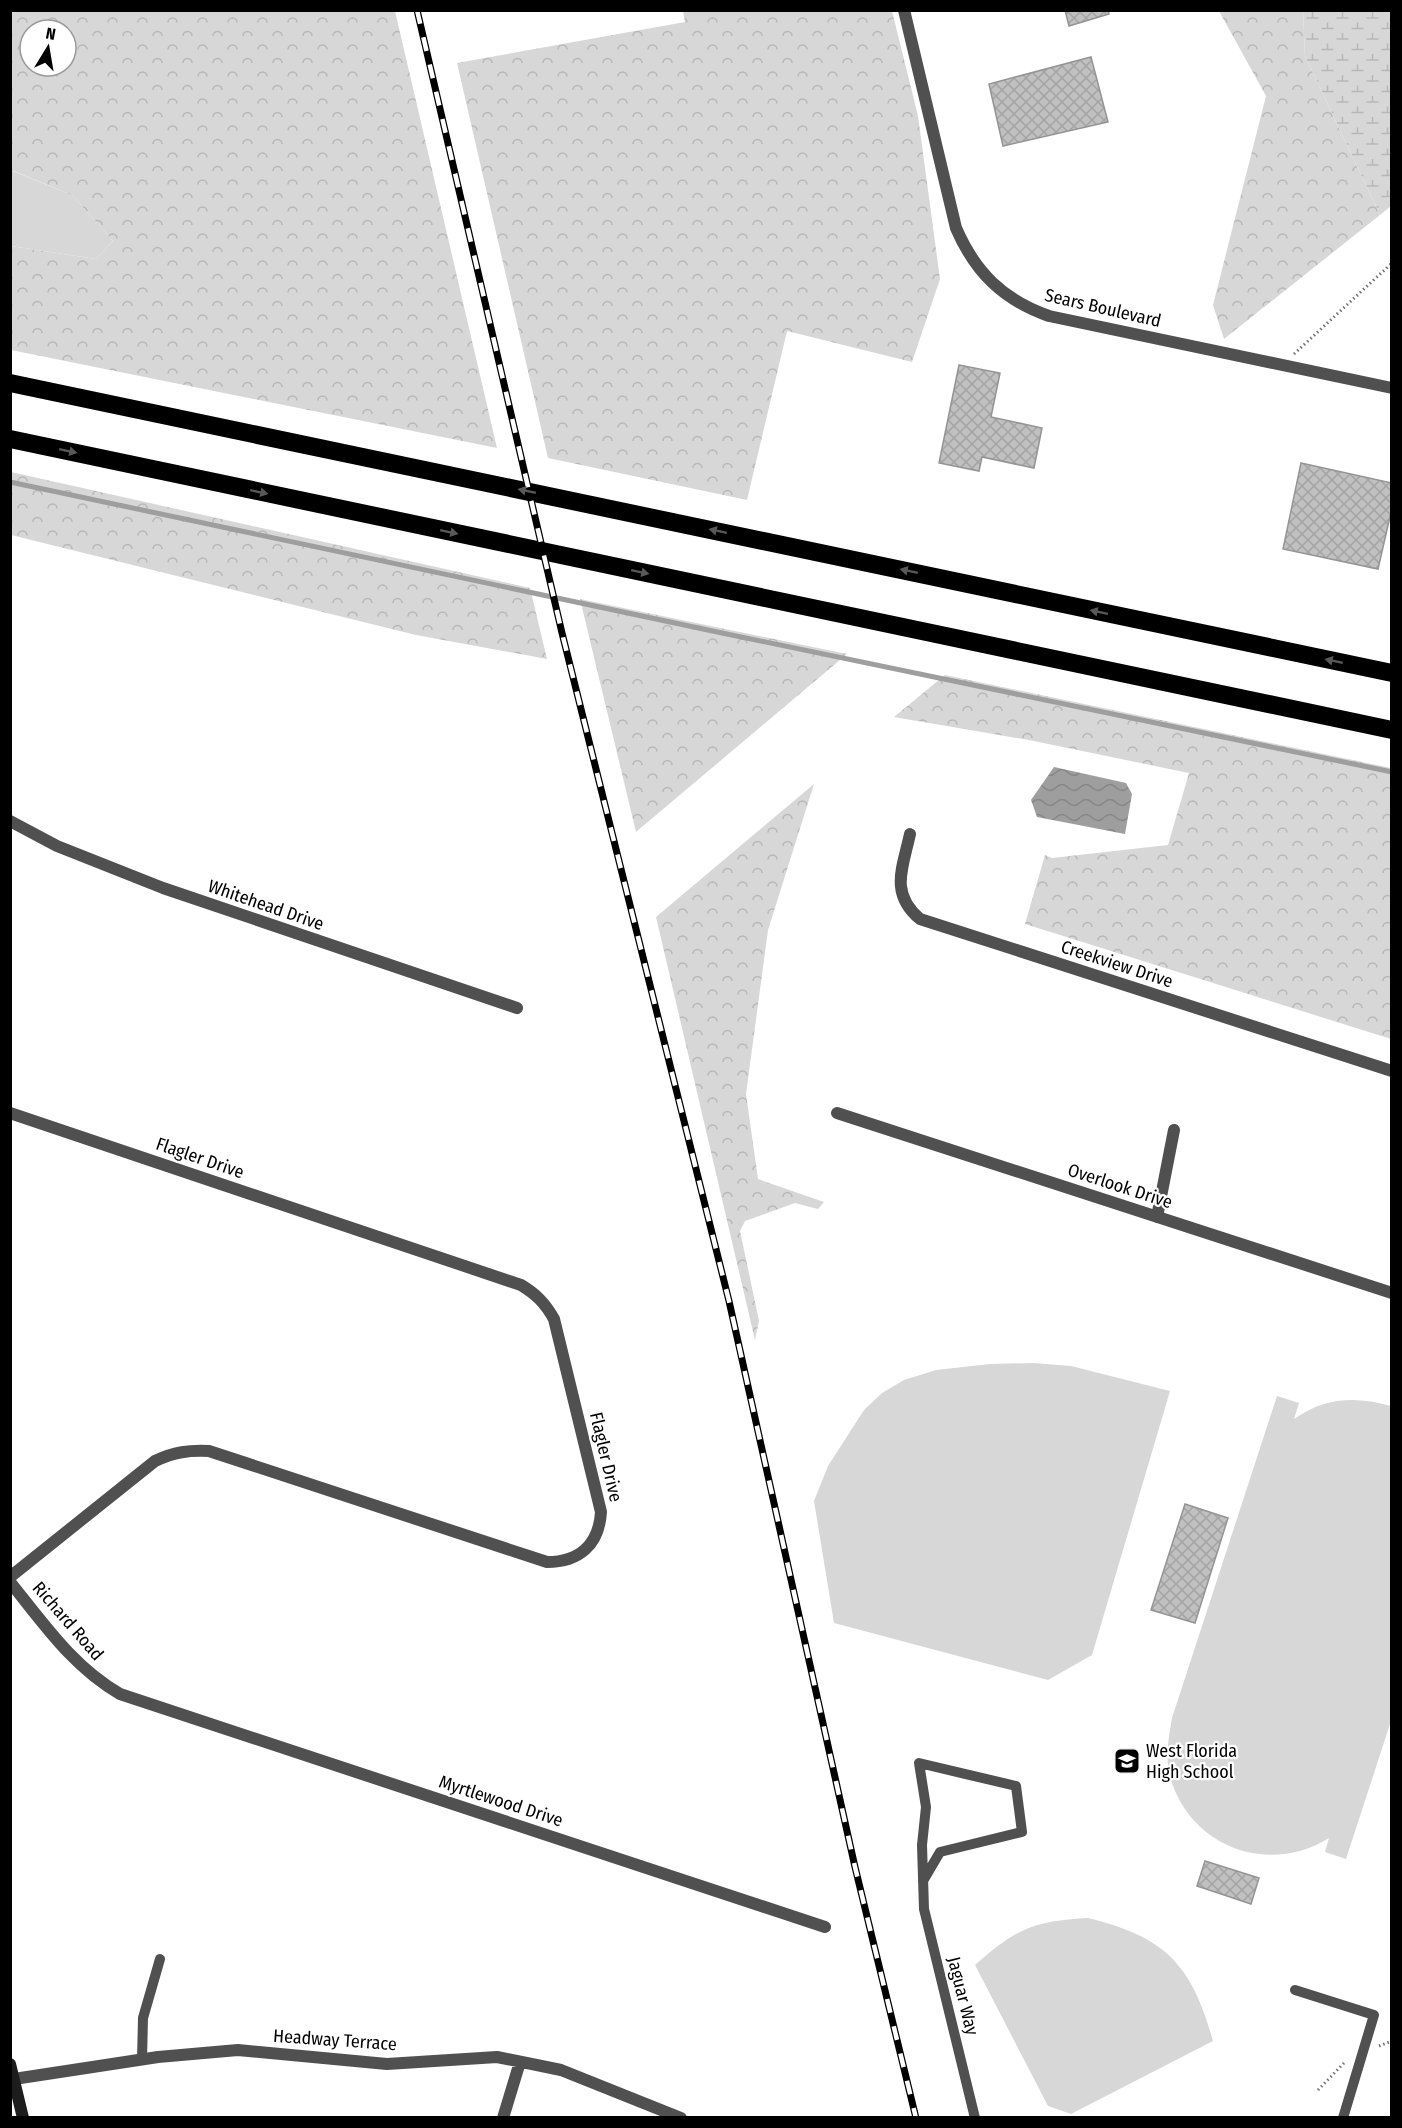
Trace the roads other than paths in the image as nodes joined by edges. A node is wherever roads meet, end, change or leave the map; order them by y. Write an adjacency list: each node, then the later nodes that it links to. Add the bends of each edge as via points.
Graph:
1 (904, 10): 3 (street, Sears Boulevard, via 956,228 977,267 1011,299 1049,316)
2 (10, 382): 5 (highway, one-way to 2)
3 (1392, 388)
4 (10, 439): 6 (highway, one-way to 6)
5 (1392, 673)
6 (1392, 730)
7 (10, 820): 9 (street, Whitehead Drive, via 57,846 163,888)
8 (910, 834): 10 (street, Creekview Drive, via 899,886 907,908 920,918)
9 (517, 1008)
10 (1392, 1071)
11 (10, 1113): 16 (street, Flagler Drive, via 521,1285 534,1293 554,1319 601,1512 600,1526 586,1550 569,1560 547,1562 209,1451 191,1450 155,1461)
12 (837, 1113): 14 (street, Overlook Drive)
13 (1174, 1130): 14 (street)
14 (1157, 1217): 15 (street, Overlook Drive)
15 (1392, 1293)
16 (10, 1577)
17 (10, 1582): 18 (street, Richard Road, via 76,1664 120,1694)
18 (165, 1710): 20 (street, Myrtlewood Drive)
19 (923, 1881): 19 (lane, Jaguar Way, via 940,1852 1022,1832 1016,1786 919,1763 926,1807); 30 (lane, Jaguar Way, via 924,1909)
20 (825, 1928)
21 (160, 1959): 23 (lane, via 143,2018)
22 (1295, 1990): 31 (lane, via 1374,2015)
23 (142, 2060): 24 (street, Headway Terrace, via 238,2050 387,2064 496,2057); 26 (street, Headway Terrace)
24 (520, 2062): 28 (street); 29 (street, Headway Terrace, via 561,2070)
25 (10, 2064): 26 (main road)
26 (14, 2079): 27 (main road)
27 (23, 2118)
28 (504, 2118)
29 (681, 2118)
30 (975, 2118)
31 (1342, 2118)

